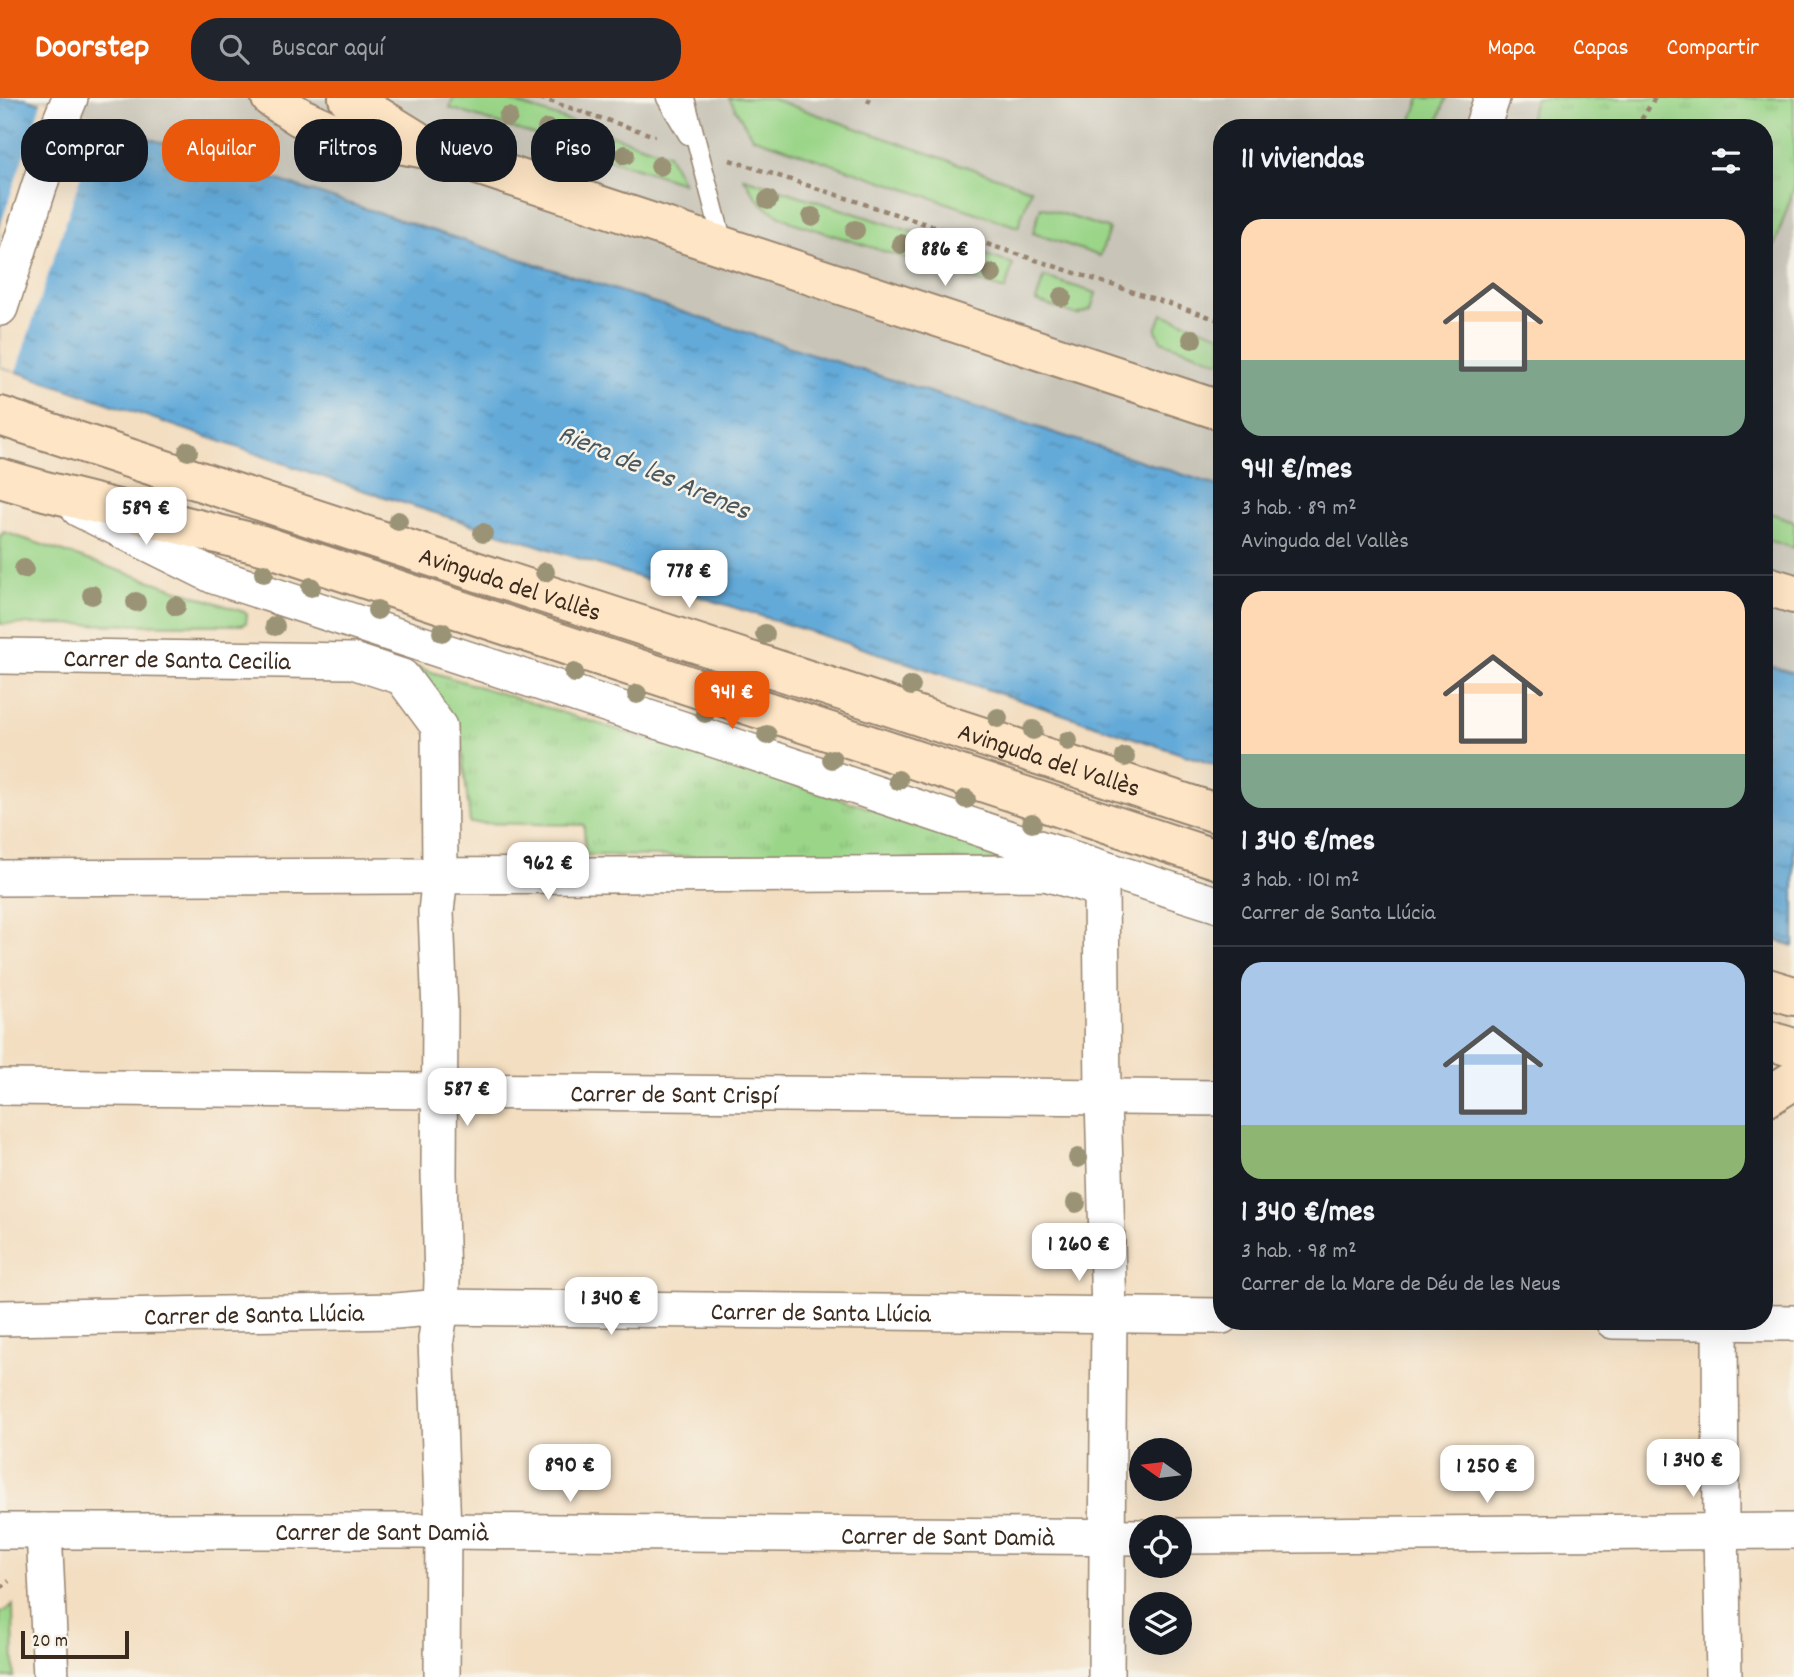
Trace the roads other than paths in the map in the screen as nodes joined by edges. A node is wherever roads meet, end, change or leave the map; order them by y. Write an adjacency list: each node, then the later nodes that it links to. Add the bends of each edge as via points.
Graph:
1 (271, 98): 9 (main road, via 333,132)
2 (348, 98): 8 (main road)
3 (666, 98): 10 (lane)
4 (685, 98): 10 (lane)
5 (1492, 98): 7 (street)
6 (70, 99): 13 (street)
7 (1485, 119)
8 (416, 140)
9 (416, 147)
10 (697, 149): 12 (lane)
11 (517, 178): 12 (main road)
12 (724, 247): 14 (main road)
13 (0, 308)
14 (1213, 408)
15 (0, 416): 21 (main road, Avinguda del Vallès)
16 (0, 478): 17 (main road, Avinguda del Vallès)
17 (45, 491): 22 (main road, Avinguda del Vallès, via 262,545); 25 (street, Avinguda del Vallès, via 214,576)
18 (1773, 588): 19 (main road)
19 (1794, 594)
20 (0, 656): 23 (street, Carrer de Santa Cecilia, via 353,662 402,677 439,727)
21 (1213, 812)
22 (1213, 858)
23 (440, 875): 24 (street); 32 (street, Carrer de Santa Cecilia, via 436,912); 34 (street, via 1045,873 1101,889)
24 (0, 878)
25 (1213, 903)
26 (1773, 990): 27 (main road)
27 (1794, 996)
28 (1773, 1042): 29 (main road)
29 (1794, 1048)
30 (1794, 1080): 33 (main road)
31 (0, 1087): 32 (street, Carrer de Sant Crispí)
32 (440, 1090): 34 (street, Carrer de Sant Crispí); 36 (street, Carrer de Santa Cecilia)
33 (1773, 1093)
34 (1103, 1098): 35 (street, Carrer de Sant Crispí); 37 (street)
35 (1213, 1098)
36 (441, 1307): 37 (street, Carrer de Santa Llúcia); 39 (street, Carrer de Santa Llúcia); 45 (street, Carrer de Santa Cecilia, via 436,1339)
37 (1109, 1314): 38 (street, Carrer de Santa Llúcia); 49 (street, via 1106,1489)
38 (1213, 1316)
39 (0, 1318)
40 (1773, 1323): 41 (street)
41 (1794, 1323)
42 (1720, 1330): 46 (street)
43 (0, 1531): 44 (street, Carrer de Sant Damià)
44 (44, 1531): 45 (street, Carrer de Sant Damià); 50 (street)
45 (443, 1531): 49 (street, Carrer de Sant Damià); 51 (street, Carrer de Santa Cecilia)
46 (1721, 1531): 47 (street); 48 (street); 53 (street)
47 (1794, 1531)
48 (1192, 1536)
49 (1125, 1537): 52 (street)
50 (51, 1677)
51 (442, 1677)
52 (1106, 1677)
53 (1724, 1677)

